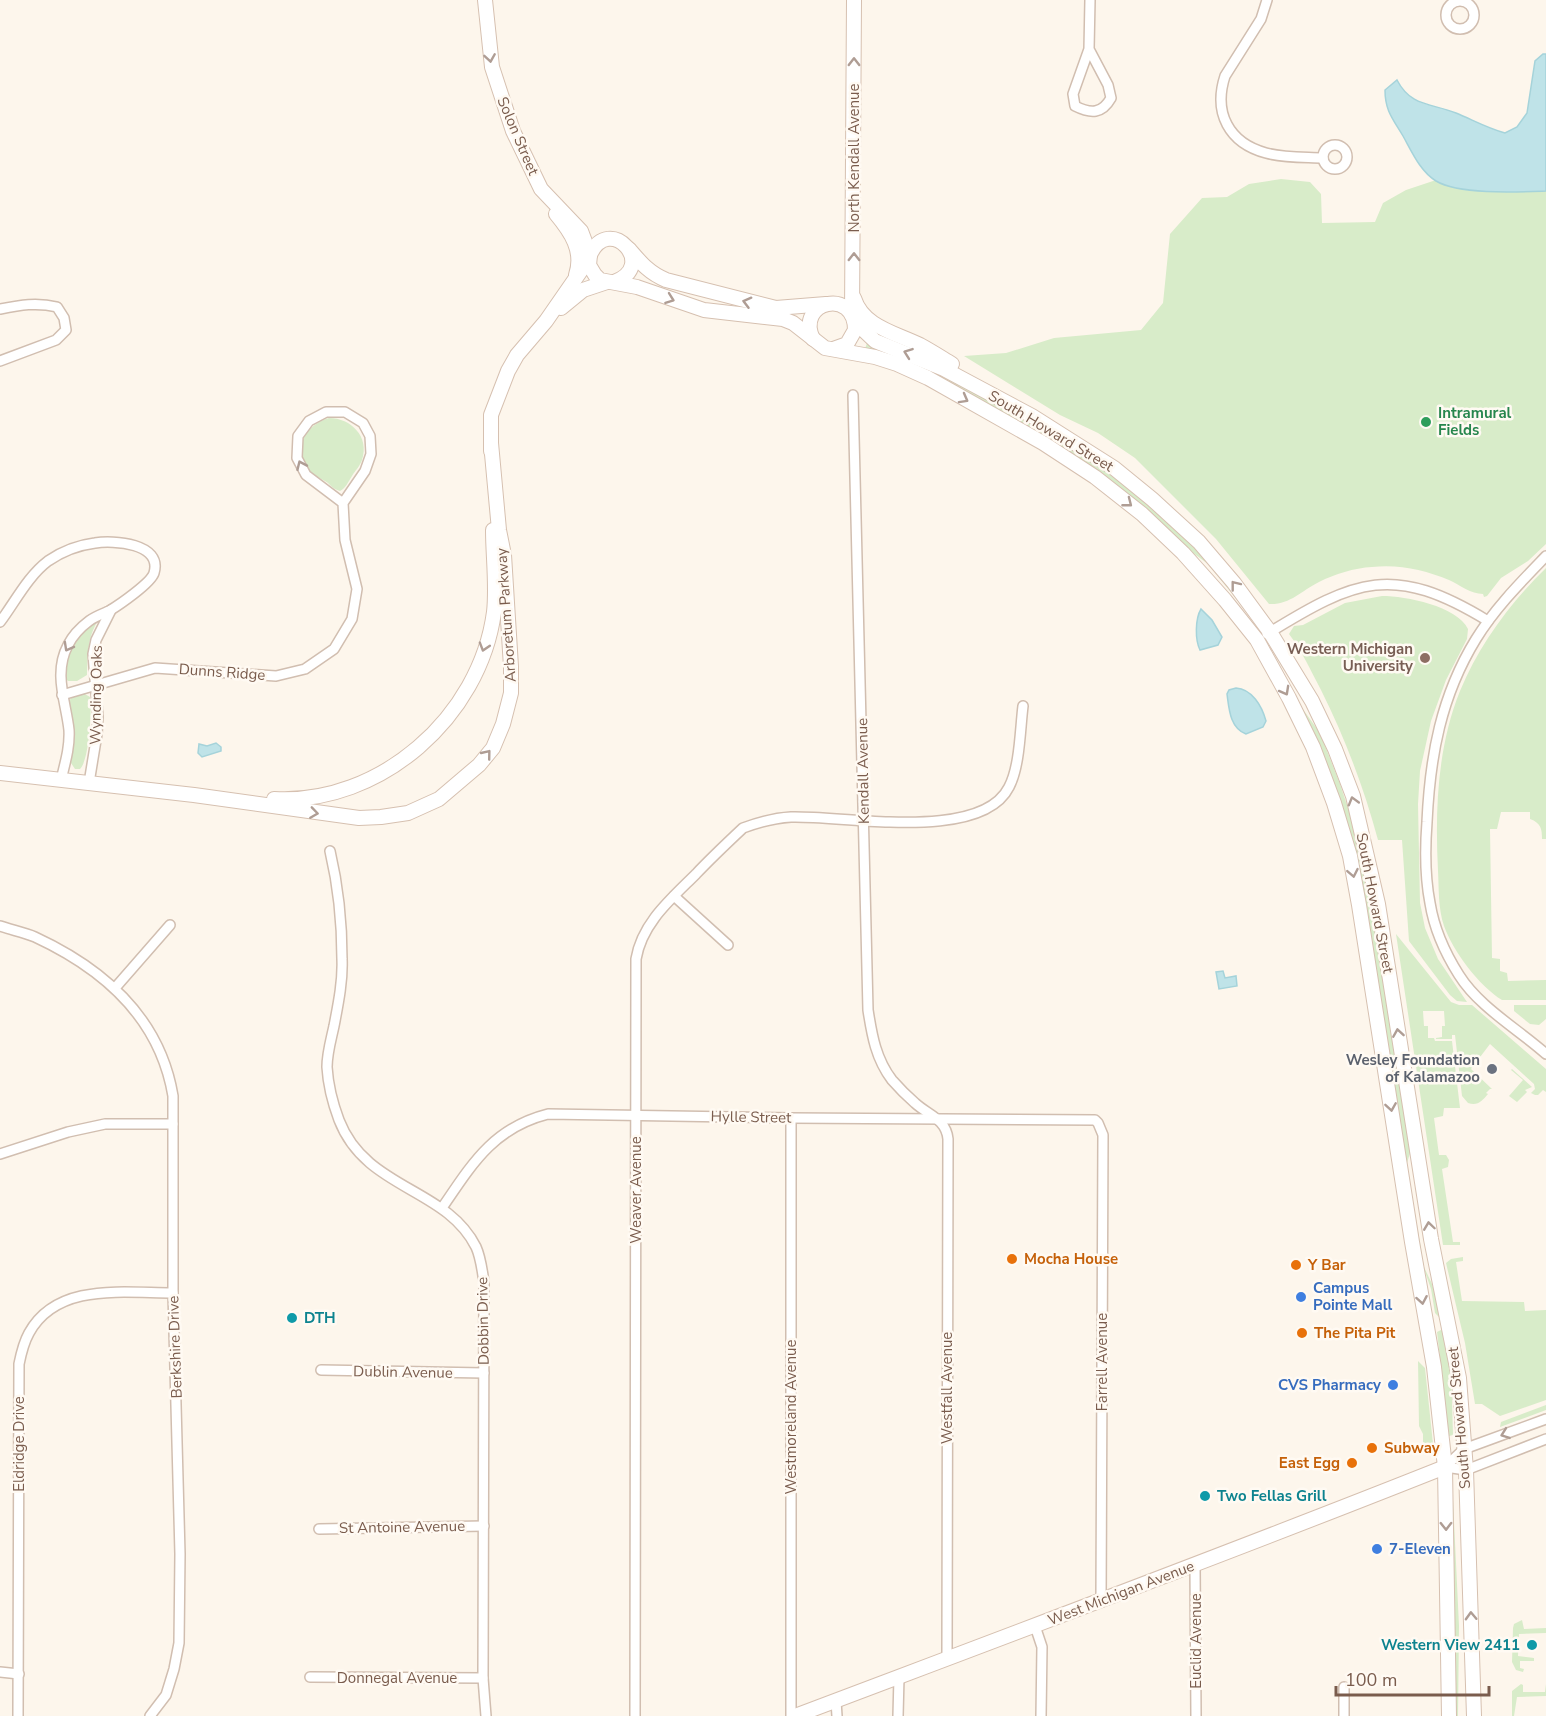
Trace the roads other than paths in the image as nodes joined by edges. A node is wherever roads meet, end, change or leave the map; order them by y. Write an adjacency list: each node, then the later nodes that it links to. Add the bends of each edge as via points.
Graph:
1 (485, 0): 7 (street, Solon Street, one-way to 7, via 492,67 513,131)
2 (854, 0): 12 (street, North Kendall Avenue, one-way to 2)
3 (1090, 0): 5 (street)
4 (1267, 0): 6 (street, via 1261,19 1221,86 1220,105 1226,124 1249,147 1268,154)
5 (1089, 49): 5 (street, via 1073,94 1075,106 1094,111 1105,107 1111,98)
6 (1323, 158)
7 (542, 189): 9 (street, Solon Street, via 579,228); 10 (street, via 577,248)
8 (629, 249): 9 (street, via 618,240 604,239 592,248); 11 (street, via 631,269); 13 (street, one-way to 8, via 776,308 666,280 652,274)
9 (589, 257): 10 (street, Arboretum Parkway); 11 (street, Solon Street, via 595,275)
10 (575, 279): 16 (street, Arboretum Parkway)
11 (611, 282): 16 (street, Arboretum Parkway, via 583,290); 17 (street, one-way to 17, via 637,286 704,310 783,320)
12 (853, 294): 15 (street, North Kendall Avenue); 21 (street, via 860,311 876,325 926,348)
13 (826, 304): 15 (street, via 841,305); 17 (street, via 810,318)
14 (0, 309): 19 (street, via 42,303 57,307 66,330 56,340)
15 (854, 319): 18 (street, via 852,338); 21 (street, South Howard Street, one-way to 15, via 944,369 875,341)
16 (546, 321): 22 (street, Arboretum Parkway, via 517,355 502,382 491,415)
17 (813, 339): 18 (street)
18 (832, 349): 29 (street, South Howard Street, one-way to 29, via 886,360 928,378 1095,477 1183,553)
19 (0, 361)
20 (853, 395): 37 (street, Kendall Avenue)
21 (1032, 416): 28 (street, South Howard Street, one-way to 21, via 1199,542 1152,499 1114,468)
22 (491, 443): 36 (street, Arboretum Parkway, one-way to 36, via 494,612 477,669 444,722 393,766 363,783 328,794 291,800); 36 (street, Arboretum Parkway, one-way to 22, via 329,815 381,818 408,813 439,799 486,757 503,724 511,693 504,555)
23 (343, 503): 23 (street, one-way to 23, via 306,475 297,458 298,436 309,421 326,412 345,412 363,423 370,436 371,454 365,471); 30 (street, Dunns Ridge, via 345,540 357,589 352,619 334,649 305,669 276,676 155,668)
24 (1546, 556): 26 (street)
25 (111, 610): 27 (street, Wynding Oaks, via 150,580 154,572 154,562 141,548 96,543 61,554 35,574); 30 (street, Wynding Oaks, via 96,640); 31 (street, Wynding Oaks, one-way to 31, via 89,621 69,643 61,669)
26 (1488, 621): 28 (street, via 1435,594 1380,584 1335,595); 44 (street, via 1453,685 1433,750 1425,847 1429,903 1448,956 1464,982)
27 (0, 622)
28 (1270, 632): 29 (street); 53 (street, South Howard Street, one-way to 28, via 1362,830 1335,749 1312,701)
29 (1257, 640): 54 (street, South Howard Street, one-way to 54, via 1313,747 1350,856)
30 (96, 685): 31 (street, Dunns Ridge); 35 (street, Wynding Oaks, via 97,734)
31 (62, 695): 34 (street, Wynding Oaks, via 69,747)
32 (1023, 706): 37 (street, Weaver Avenue, via 1012,778 995,804 964,818)
33 (0, 773): 34 (street, Arboretum Parkway)
34 (61, 780): 35 (street, Arboretum Parkway)
35 (89, 783): 36 (street, Arboretum Parkway)
36 (194, 795)
37 (865, 822): 39 (street, Weaver Avenue, via 793,817 753,824 728,841); 47 (street, Kendall Avenue, via 868,1010 876,1050 904,1094)
38 (330, 851): 51 (street, Dobbin Drive, via 343,959 327,1068 339,1119 359,1153 381,1172)
39 (674, 896): 42 (street); 45 (street, Weaver Avenue, via 648,926 636,959)
40 (170, 925): 43 (street)
41 (0, 926): 43 (street, Berkshire Drive, via 34,936 87,966)
42 (728, 945)
43 (115, 988): 49 (street, Berkshire Drive, via 147,1026 163,1056 171,1087)
44 (1546, 1054)
45 (636, 1115): 46 (street, Hylle Street); 51 (street, Hylle Street, via 548,1114 520,1123 478,1156); 78 (street, Weaver Avenue)
46 (791, 1118): 47 (street, Hylle Street); 79 (street, Westmoreland Avenue)
47 (940, 1120): 48 (street, Hylle Street, via 1081,1119); 67 (street, Westfall Avenue, via 948,1139)
48 (1098, 1123): 65 (street, Farrell Avenue, via 1103,1135)
49 (173, 1124): 50 (street, via 105,1124); 52 (street, Berkshire Drive)
50 (0, 1154)
51 (442, 1208): 56 (street, Dobbin Drive, via 463,1228 480,1256 484,1282)
52 (173, 1293): 69 (street, Eldridge Drive, via 104,1293 72,1298 48,1311 28,1334 19,1364); 76 (street, Berkshire Drive, via 179,1642 165,1695)
53 (1448, 1320): 54 (street); 59 (street, South Howard Street, via 1459,1378)
54 (1426, 1324): 60 (street, South Howard Street)
55 (321, 1370): 56 (street, Dublin Avenue)
56 (484, 1373): 62 (street, Dobbin Drive)
57 (1546, 1419): 59 (street, West Michigan Avenue, one-way to 59)
58 (1546, 1439): 61 (street, West Michigan Avenue)
59 (1464, 1449): 60 (street, West Michigan Avenue); 61 (street, South Howard Street)
60 (1445, 1467): 61 (street, West Michigan Avenue); 64 (street, West Michigan Avenue); 85 (street, South Howard Street, one-way to 85)
61 (1466, 1470): 86 (street, South Howard Street, one-way to 61)
62 (484, 1526): 63 (street, St Antoine Avenue); 72 (street, Dobbin Drive)
63 (319, 1529)
64 (1195, 1565): 65 (street, West Michigan Avenue); 83 (street, Euclid Avenue)
65 (1101, 1602): 66 (street, West Michigan Avenue)
66 (1035, 1626): 67 (street, West Michigan Avenue); 82 (street, via 1042,1647)
67 (947, 1658): 71 (street, West Michigan Avenue)
68 (0, 1672): 69 (street)
69 (19, 1674): 75 (street, Eldridge Drive)
70 (310, 1677): 72 (street, Donnegal Avenue)
71 (899, 1677): 74 (street, West Michigan Avenue); 81 (street)
72 (483, 1678): 77 (street, Dobbin Drive)
73 (1344, 1687): 84 (street)
74 (836, 1701): 79 (street, West Michigan Avenue); 80 (street)
75 (18, 1716)
76 (150, 1716)
77 (486, 1716)
78 (635, 1716)
79 (793, 1716)
80 (837, 1716)
81 (898, 1716)
82 (1041, 1716)
83 (1196, 1716)
84 (1344, 1716)
85 (1449, 1716)
86 (1474, 1716)

